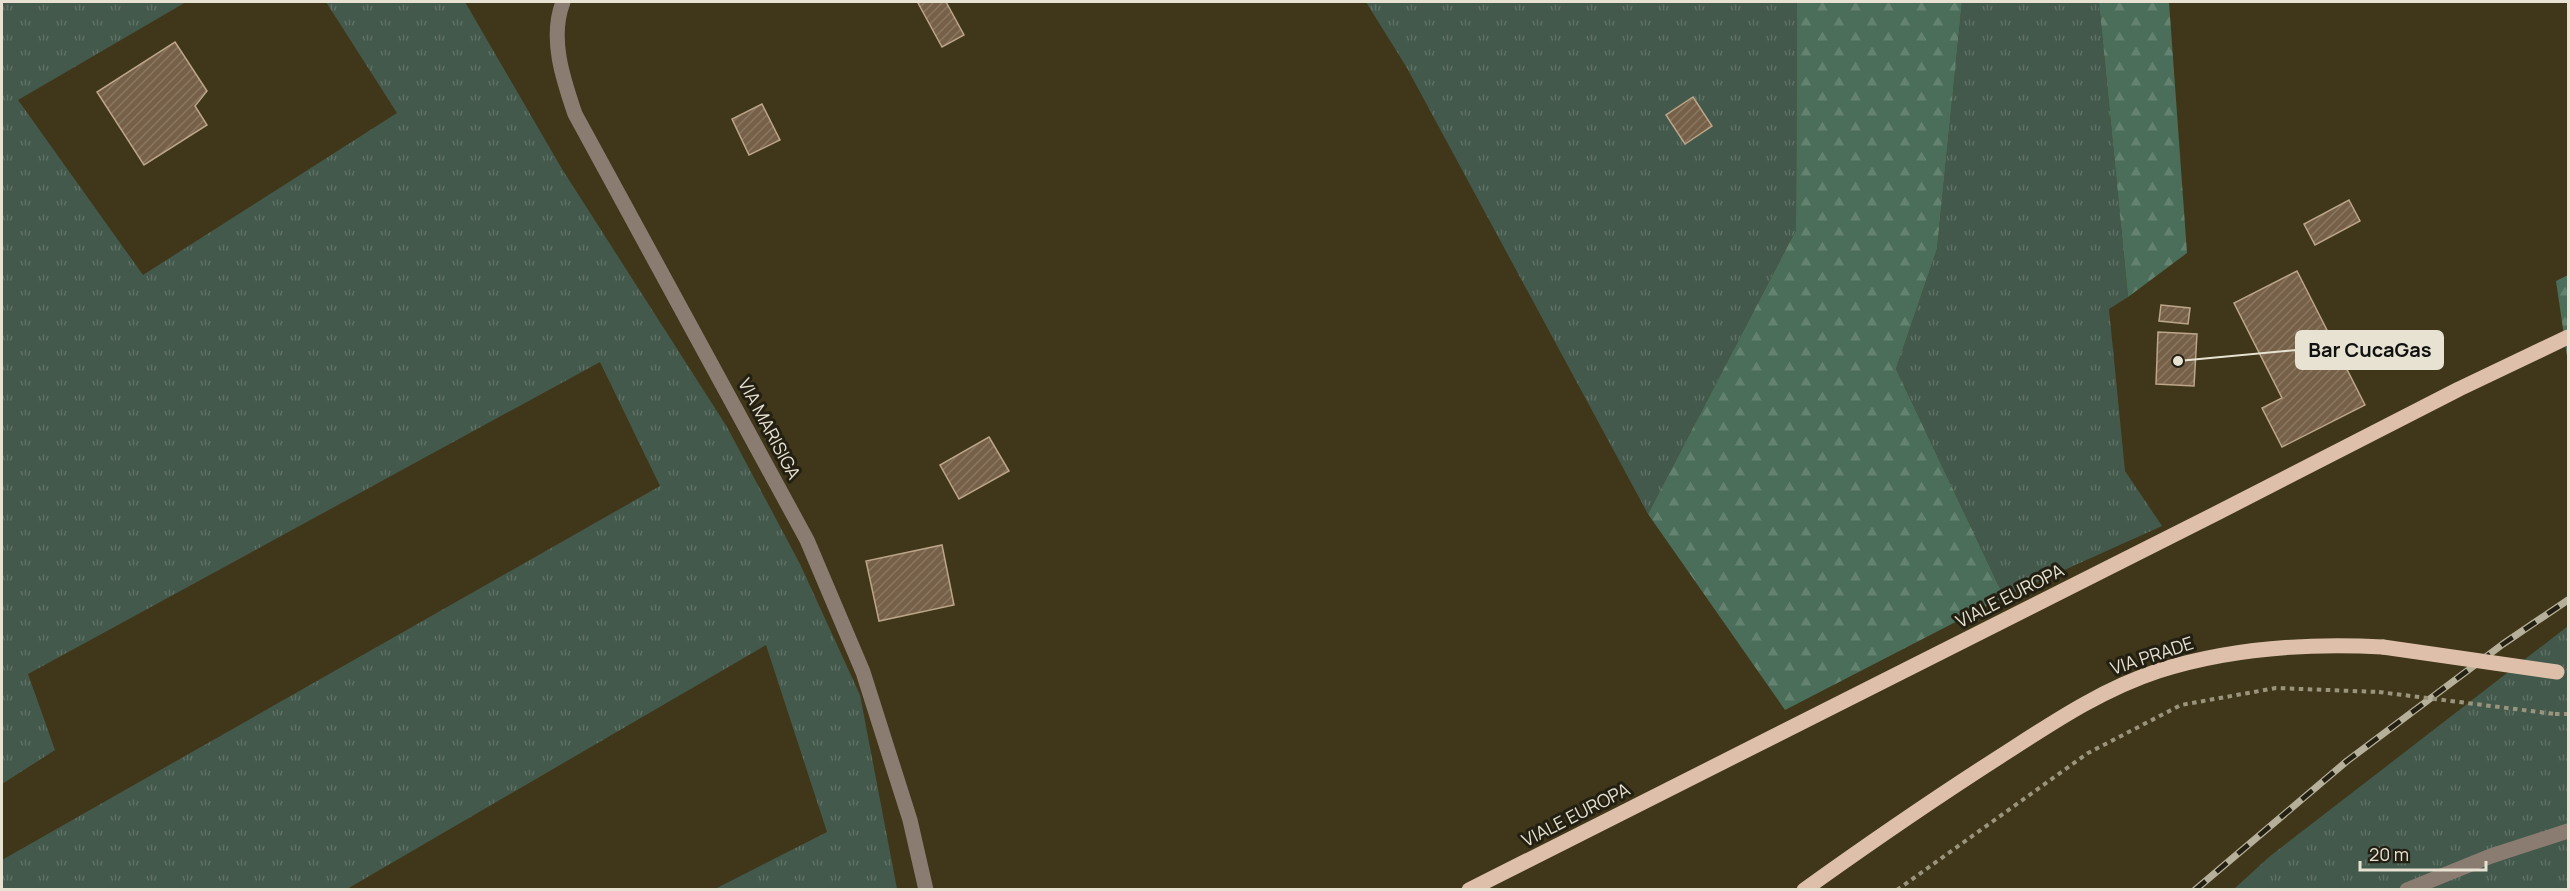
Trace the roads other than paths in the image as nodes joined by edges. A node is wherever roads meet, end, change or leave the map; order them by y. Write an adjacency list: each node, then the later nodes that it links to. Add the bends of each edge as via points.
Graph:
1 (562, 2): 5 (street, VIA MARISIGA, via 557,17 560,70 575,114 807,540 863,672 909,820)
2 (2568, 337): 6 (main road, VIALE EUROPA)
3 (2563, 672): 7 (main road, VIA PRADE, bridge, via 2382,647 2330,644 2218,657 2159,670 2112,688 2066,714 1931,800)
4 (2568, 831): 8 (street, via 2491,856)
5 (926, 890)
6 (1469, 890)
7 (1804, 890)
8 (2407, 890)

